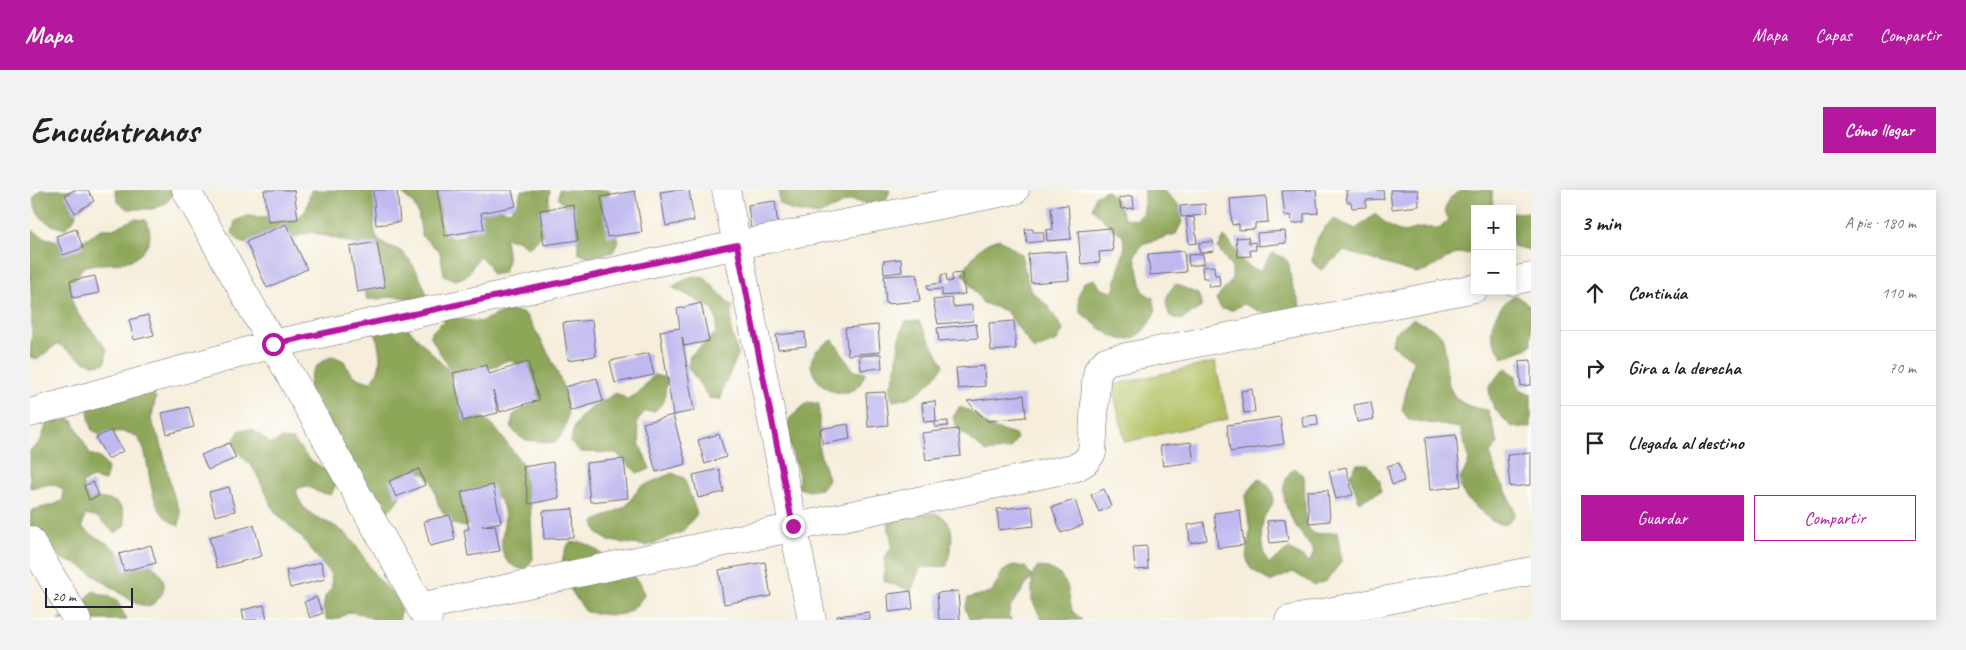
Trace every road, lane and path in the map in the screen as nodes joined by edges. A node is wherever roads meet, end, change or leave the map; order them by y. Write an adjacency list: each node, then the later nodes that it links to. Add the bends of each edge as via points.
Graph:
1 (186, 190): 8 (street)
2 (726, 190): 4 (street)
3 (1015, 190): 4 (street)
4 (737, 245): 8 (street); 10 (street)
5 (1531, 277): 6 (street)
6 (1516, 280)
7 (1471, 289): 10 (street, via 1106,361 1098,370 1096,382 1092,453 1077,467)
8 (273, 344): 9 (street); 13 (street)
9 (30, 413)
10 (793, 526): 13 (street); 15 (street)
11 (30, 540): 14 (street)
12 (1531, 571): 16 (street)
13 (424, 613)
14 (77, 620)
15 (812, 620)
16 (1289, 620)

